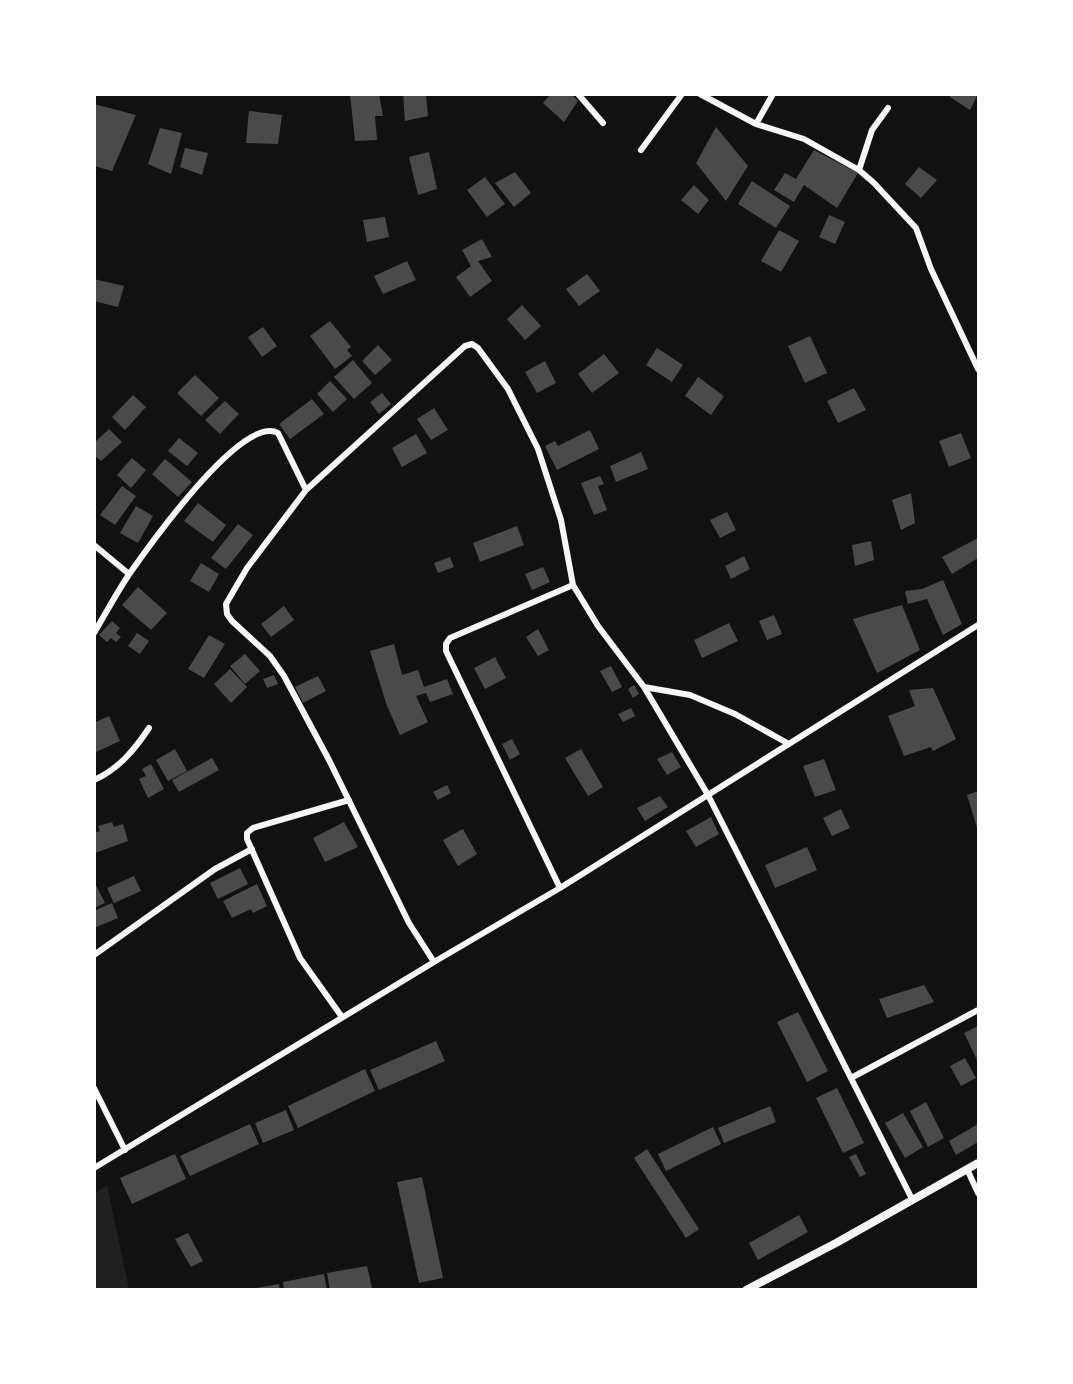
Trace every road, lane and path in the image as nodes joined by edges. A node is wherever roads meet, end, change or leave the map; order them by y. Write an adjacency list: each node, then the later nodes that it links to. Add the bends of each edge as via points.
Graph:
1 (578, 94): 6 (street)
2 (682, 94): 8 (street)
3 (700, 94): 7 (street)
4 (774, 94): 7 (street)
5 (888, 108): 9 (street, via 872,130)
6 (603, 123)
7 (756, 124): 9 (street, via 804,139)
8 (641, 150)
9 (859, 170): 10 (street, via 916,228)
10 (978, 369)
11 (306, 490): 13 (street, via 278,433 265,430 213,467); 14 (street, via 465,346 472,344 508,389 538,449 561,520); 22 (street, via 247,568 226,604 227,614 270,656 284,676)
12 (94, 545): 13 (street)
13 (129, 574): 16 (street)
14 (573, 585): 17 (street, via 593,619); 24 (street, via 450,638 446,644 477,719)
15 (978, 626): 19 (street)
16 (94, 633)
17 (644, 687): 19 (street, via 690,695); 21 (street)
18 (149, 728): 20 (street, via 132,753 105,776)
19 (789, 744): 21 (street)
20 (94, 780)
21 (708, 795): 24 (street); 29 (street)
22 (349, 800): 23 (street, via 253,828 247,833); 26 (street, via 409,923)
23 (252, 849): 25 (street, via 215,869); 28 (street, via 300,958)
24 (560, 888): 26 (street)
25 (94, 955)
26 (434, 962): 28 (street)
27 (978, 1010): 29 (street)
28 (342, 1017): 31 (street)
29 (851, 1078): 36 (street)
30 (94, 1088): 31 (street)
31 (125, 1150): 33 (street)
32 (978, 1163): 34 (street)
33 (94, 1168)
34 (967, 1169): 35 (street); 36 (street)
35 (978, 1192)
36 (912, 1199): 37 (street)
37 (750, 1289)

